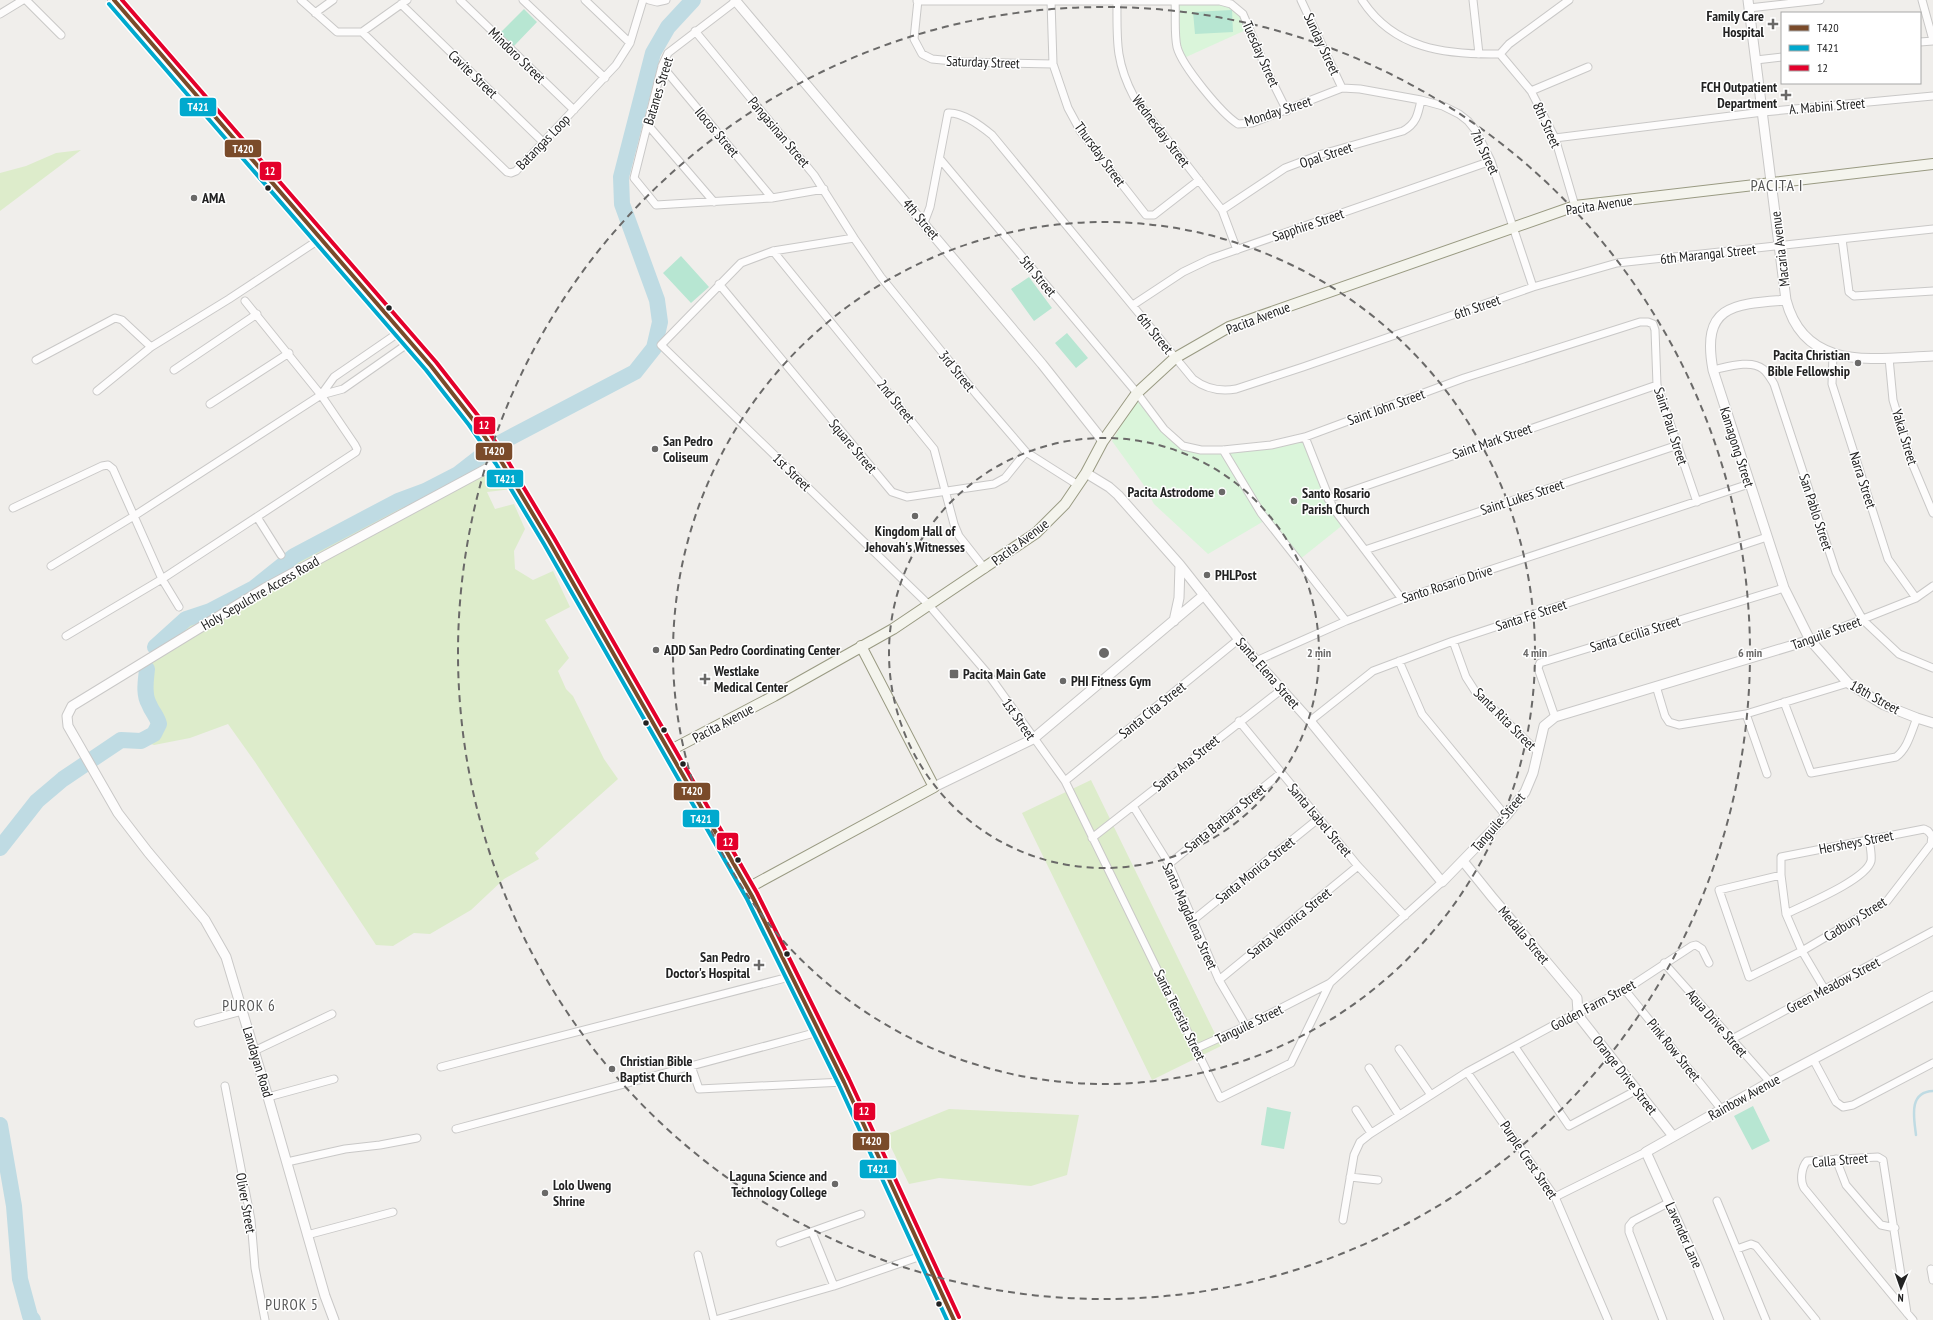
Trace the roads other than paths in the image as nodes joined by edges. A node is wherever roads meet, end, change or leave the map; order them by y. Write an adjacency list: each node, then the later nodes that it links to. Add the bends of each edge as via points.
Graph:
1 (24, 0): 25 (street); 28 (street)
2 (114, 0): 64 (highway)
3 (301, 0): 24 (street)
4 (333, 0): 24 (street)
5 (460, 0): 44 (street, Mindoro Street)
6 (523, 0): 39 (street)
7 (585, 0): 31 (street)
8 (643, 0): 31 (street, Batangas Loop)
9 (649, 0): 10 (street)
10 (666, 0)
11 (735, 0): 26 (street, Batanes Street); 60 (street, 4th Street)
12 (1301, 0): 40 (street, Sunday Street)
13 (1362, 0): 32 (street, via 1380,22 1396,35 1443,51)
14 (1473, 0): 32 (street)
15 (1569, 0): 33 (street, via 1509,44)
16 (1820, 0): 23 (street)
17 (1922, 0): 29 (street)
18 (918, 1): 19 (street, Tuesday Street); 36 (street, Saturday Street, via 914,39 922,54 932,59)
19 (1051, 1): 20 (street, Tuesday Street); 36 (street, Thursday Street)
20 (1117, 1): 21 (street, Tuesday Street); 53 (street, Wednesday Street, via 1117,47 1124,78 1134,97)
21 (1175, 1): 45 (street, Tuesday Street, via 1220,1 1231,4 1243,14); 45 (street, Monday Street, via 1177,47 1183,61 1229,117 1238,124 1252,123)
22 (404, 2): 27 (street); 49 (street, Cavite Street)
23 (1749, 4): 35 (street, Macaria Avenue)
24 (315, 13): 27 (street, via 337,32)
25 (0, 14)
26 (696, 31): 37 (street, Batanes Street, via 668,53); 55 (street, Pangasinan Street)
27 (362, 32): 49 (street, Batangas Loop, via 507,172 516,172)
28 (61, 35)
29 (1933, 41): 30 (street)
30 (1921, 42)
31 (630, 43): 39 (street, Batangas Loop)
32 (1479, 54): 33 (street)
33 (1500, 54): 41 (street, 8th Street)
34 (1781, 57): 35 (street)
35 (1756, 60): 46 (street, Macaria Avenue)
36 (1053, 64): 53 (street, Thursday Street, via 1068,108 1081,132 1146,215 1154,216)
37 (662, 66): 47 (street, Batanes Street); 56 (street, Ilocos Street)
38 (1588, 67): 41 (street)
39 (605, 78): 44 (street, Batangas Loop)
40 (1342, 88): 43 (street, 7th Street); 45 (street, Monday Street)
41 (1531, 90): 48 (street, 8th Street)
42 (1933, 96): 46 (street, A. Mabini Street)
43 (1421, 100): 51 (street, 7th Street, via 1443,106 1468,121); 59 (street, Opal Street, via 1417,119 1412,127 1285,168)
44 (574, 110): 49 (street, Batangas Loop)
45 (1287, 110)
46 (1763, 112): 48 (street, A. Mabini Street); 54 (street, Macaria Avenue)
47 (647, 124): 57 (street); 57 (street, Batanes Street, via 634,178 656,205)
48 (1555, 138): 58 (street, 8th Street)
49 (544, 143)
50 (940, 159): 60 (street, 6th Street); 74 (street, 6th Street, via 948,113 955,113 992,135); 90 (street, 5th Street)
51 (1491, 160): 61 (street, 7th Street); 67 (street, Sapphire Street)
52 (1933, 164): 54 (main road, Pacita Avenue)
53 (1199, 180): 59 (street, Wednesday Street)
54 (1772, 182): 58 (main road, Pacita Avenue); 66 (street, Macaria Avenue)
55 (824, 189): 56 (street); 63 (street, Pangasinan Street)
56 (772, 198): 57 (street)
57 (714, 202)
58 (1575, 206): 61 (main road, Pacita Avenue)
59 (1222, 210): 67 (street, Wednesday Street)
60 (924, 223): 94 (street, 4th Street)
61 (1514, 226): 70 (street, 7th Street); 83 (main road, Pacita Avenue, via 1229,327)
62 (1933, 229): 65 (street, 6th Marangal Street)
63 (854, 238): 68 (street, 1st Street); 98 (street, 3rd Street, via 882,277)
64 (320, 239): 77 (highway); 79 (street)
65 (1842, 239): 66 (street, 6th Marangal Street); 71 (street, via 1848,292 1854,296)
66 (1779, 246): 70 (street, 6th Marangal Street, via 1617,263); 72 (street, Macaria Avenue)
67 (1237, 250): 74 (street, Sapphire Street, via 1183,272)
68 (773, 251): 69 (street, 1st Street, via 740,263); 102 (street, 2nd Street, via 934,449)
69 (719, 284): 102 (street, Square Street, via 892,492 906,497); 121 (street, 1st Street, via 661,345)
70 (1533, 287): 83 (street, 6th Street, via 1236,389 1224,391 1201,385 1192,379)
71 (1933, 292)
72 (1786, 300): 81 (street, Macaria Avenue, via 1796,325 1810,342); 87 (street, Kamagong Street, via 1750,303 1728,309 1716,321 1711,337 1710,354)
73 (246, 301): 75 (street)
74 (1133, 305): 83 (street, 6th Street)
75 (257, 314): 80 (street); 86 (street)
76 (1653, 324): 88 (street, Saint Paul Street); 93 (street, Saint John Street, via 1640,322 1479,373)
77 (401, 332): 78 (highway); 91 (street, via 334,377)
78 (410, 342): 91 (street, via 343,389); 97 (highway, via 460,403)
79 (151, 347): 85 (street, via 122,320 116,318); 89 (street)
80 (288, 353): 91 (street); 92 (street)
81 (1833, 354): 84 (street, Macaria Avenue, via 1855,359); 119 (street, Narra Street, via 1832,384 1888,559)
82 (1933, 356): 84 (street, Macaria Avenue)
83 (1175, 358): 90 (main road, Pacita Avenue)
84 (1889, 358): 106 (street, Yakal Street, via 1893,400 1912,463)
85 (36, 360)
86 (174, 370)
87 (1713, 370): 100 (street, Kamagong Street); 123 (street, San Pablo Street, via 1747,364 1762,368 1769,375 1836,572)
88 (1657, 385): 95 (street, Saint Paul Street); 103 (street, Saint Mark Street)
89 (97, 391)
90 (1137, 393): 94 (main road, Pacita Avenue); 96 (street, Saint John Street, via 1164,429 1183,446 1201,450)
91 (321, 396): 107 (street); 108 (street, via 355,445 356,452)
92 (210, 404)
93 (1305, 437): 96 (street, Saint John Street, via 1271,445); 103 (street)
94 (1103, 441): 99 (main road, Pacita Avenue)
95 (1678, 445): 104 (street, Saint Paul Street); 110 (street, Saint Lukes Street)
96 (1223, 450): 125 (street, via 1261,513)
97 (495, 452): 145 (highway); 147 (street, Holy Sepulchre Access Road, via 72,706 67,716 68,726)
98 (1026, 452): 101 (street, 3rd Street); 102 (street, Square Street, via 1005,478 994,484)
99 (1086, 473): 101 (main road, Pacita Avenue); 112 (street, Santa Elena Street, via 1118,495)
100 (1749, 484): 104 (street, Santo Rosario Drive); 109 (street, Kamagong Street)
101 (1078, 485): 114 (main road, Pacita Avenue, via 1065,504 1044,526)
102 (946, 492): 114 (street, 2nd Street, via 959,536)
103 (1328, 498): 110 (street)
104 (1697, 502): 120 (street, Santo Rosario Drive)
105 (13, 508): 107 (street, via 108,465 113,469)
106 (1933, 513)
107 (134, 516): 113 (street); 115 (street)
108 (257, 517): 111 (street); 115 (street)
109 (1767, 537): 117 (street, Kamagong Street); 129 (street, Santa Fe Street)
110 (1365, 550): 120 (street)
111 (281, 555)
112 (1180, 565): 118 (street, Santa Elena Street); 124 (street, via 1179,598)
113 (52, 566)
114 (985, 569): 121 (main road, Pacita Avenue)
115 (162, 578): 122 (street); 126 (street)
116 (1933, 586): 119 (street, Tanguile Street)
117 (1784, 588): 128 (street, Kamagong Street); 139 (street, Santa Cecilia Street, via 1540,663 1538,668)
118 (1204, 595): 124 (street); 127 (street, Santa Elena Street)
119 (1916, 598): 123 (street, Tanguile Street)
120 (1402, 599): 125 (street, Santo Rosario Drive)
121 (928, 604): 130 (main road, Pacita Avenue, via 893,629); 144 (street, 1st Street, via 988,674)
122 (179, 607)
123 (1863, 620): 128 (street, Tanguile Street); 133 (street, San Pablo Street, via 1899,654)
124 (1174, 621): 144 (street)
125 (1346, 621): 131 (street, Santo Rosario Drive)
126 (66, 636)
127 (1239, 639): 131 (street, Santa Elena Street); 150 (street, Santa Cita Street)
128 (1810, 640): 134 (street, 18th Street); 135 (street, Tanguile Street)
129 (1453, 641): 132 (street, Santa Fe Street); 146 (street, Santa Rita Street, via 1466,677 1475,691)
130 (861, 646): 145 (main road, Pacita Avenue, via 774,696); 151 (main road)
131 (1256, 661): 136 (street, Santa Elena Street)
132 (1399, 661): 142 (street, Santa Fe Street, via 1372,670); 153 (street, via 1422,714)
133 (1933, 668)
134 (1848, 683): 137 (street); 140 (street, 18th Street, via 1884,705)
135 (1656, 686): 138 (street, via 1669,722 1679,725); 139 (street, Tanguile Street)
136 (1281, 690): 141 (street, Santa Ana Street); 142 (street, Santa Elena Street)
137 (1784, 702): 138 (street); 140 (street, via 1811,773 1896,757 1906,745)
138 (1746, 714): 149 (street)
139 (1555, 717): 146 (street, Tanguile Street, via 1544,726)
140 (1917, 718): 143 (street, 18th Street)
141 (1240, 721): 148 (street, Santa Isabel Street); 152 (street, Santa Ana Street)
142 (1310, 721): 162 (street, Santa Elena Street)
143 (1933, 723)
144 (1033, 739): 150 (street, 1st Street); 151 (street)
145 (669, 751): 163 (highway)
146 (1538, 752): 153 (street, Tanguile Street, via 1525,792)
147 (93, 769): 177 (street, Landayan Road, via 118,813 205,920 226,957)
148 (1281, 773): 154 (street, Santa Isabel Street); 159 (street, Santa Barbara Street)
149 (1767, 774)
150 (1065, 781): 156 (street, Santa Teresita Street)
151 (934, 787): 163 (main road)
152 (1133, 806): 156 (street, Santa Ana Street); 159 (street, Santa Magdalena Street)
153 (1506, 816): 158 (street, Tanguile Street)
154 (1318, 819): 160 (street, Santa Isabel Street); 166 (street, Santa Monica Street)
155 (1930, 832): 157 (street, Hersheys Street, via 1924,829); 168 (street, Cadbury Street, via 1931,844 1887,901)
156 (1092, 838): 185 (street, Santa Teresita Street)
157 (1869, 839): 161 (street, Hersheys Street, via 1781,857); 164 (street, via 1871,862 1865,870 1833,891)
158 (1463, 860): 162 (street, Tanguile Street); 178 (street, Medalla Street, via 1578,998)
159 (1169, 864): 166 (street, Santa Magdalena Street)
160 (1358, 866): 165 (street, Santa Isabel Street); 172 (street, Santa Veronica Street)
161 (1781, 875): 164 (street); 168 (street, Cadbury Street, via 1719,890 1749,977)
162 (1442, 882): 165 (street, Tanguile Street)
163 (748, 888): 171 (highway)
164 (1786, 914): 168 (street)
165 (1405, 916): 173 (street, Tanguile Street)
166 (1192, 921): 172 (street, Santa Magdalena Street)
167 (1933, 932): 175 (street, Green Meadow Street)
168 (1802, 951): 175 (street)
169 (1709, 962): 170 (street, Golden Farm Street, via 1702,949 1696,945)
170 (1664, 963): 174 (street, Golden Farm Street); 183 (street, Aqua Drive Street)
171 (793, 976): 182 (highway); 191 (street)
172 (1219, 980): 181 (street, Santa Magdalena Street)
173 (1330, 982): 181 (street, Tanguile Street); 185 (street, Santa Teresita Street, via 1290,1063 1221,1098)
174 (1625, 990): 178 (street, Golden Farm Street); 202 (street, Pink Row Street)
175 (1825, 990): 183 (street, Green Meadow Street)
176 (1933, 996): 188 (street, Rainbow Avenue)
177 (242, 1011): 180 (street); 187 (street, Landayan Road)
178 (1578, 1012): 184 (street, Golden Farm Street); 198 (street, Orange Drive Street)
179 (332, 1014): 187 (street)
180 (198, 1023)
181 (1246, 1026): 185 (street, Tanguile Street)
182 (818, 1032): 190 (street); 195 (highway)
183 (1732, 1039): 196 (street, Aqua Drive Street)
184 (1515, 1046): 193 (street, Golden Farm Street); 198 (street, via 1569,1126)
185 (1197, 1048)
186 (1399, 1049): 199 (street)
187 (254, 1051): 200 (street, Landayan Road)
188 (1813, 1059): 189 (street, via 1836,1102 1843,1106 1853,1105); 196 (street, Rainbow Avenue)
189 (1933, 1063)
190 (690, 1066): 195 (street, via 700,1089); 204 (street)
191 (441, 1067)
192 (1369, 1068): 203 (street)
193 (1467, 1072): 199 (street, Golden Farm Street); 213 (street, Purple Crest Street)
194 (334, 1079): 200 (street)
195 (844, 1082): 225 (highway)
196 (1770, 1082): 202 (street, Rainbow Avenue)
197 (225, 1086): 230 (street, Oliver Street, via 251,1220 255,1268)
198 (1637, 1090): 206 (street, Orange Drive Street)
199 (1431, 1095): 203 (street, Golden Farm Street)
200 (268, 1097): 210 (street, Landayan Road)
201 (1356, 1110): 205 (street)
202 (1722, 1110): 206 (street, Rainbow Avenue)
203 (1399, 1115): 205 (street, Golden Farm Street)
204 (456, 1129)
205 (1372, 1132): 211 (street, Golden Farm Street, via 1360,1142 1354,1155)
206 (1673, 1136): 208 (street, Rainbow Avenue)
207 (417, 1138): 210 (street, via 345,1149)
208 (1646, 1152): 213 (street, Rainbow Avenue); 215 (street, Lavender Lane)
209 (1836, 1159): 219 (street, via 1846,1184 1871,1214 1881,1225); 219 (street, Calla Street, via 1882,1158); 229 (street, Calla Street, via 1807,1161 1804,1165 1802,1184)
210 (287, 1162): 221 (street, Landayan Road)
211 (1350, 1177): 212 (street); 218 (street, Golden Farm Street)
212 (1378, 1180)
213 (1555, 1197): 234 (street, Purple Crest Street)
214 (1717, 1201): 223 (street)
215 (1670, 1202): 235 (street, via 1633,1221 1629,1226 1629,1232); 236 (street, Lavender Lane)
216 (393, 1212): 221 (street)
217 (861, 1214): 220 (street)
218 (1343, 1220)
219 (1894, 1228): 229 (street, Calla Street)
220 (812, 1232): 222 (street); 228 (street)
221 (307, 1235): 231 (street, Landayan Road)
222 (780, 1243)
223 (1737, 1249): 237 (street); 238 (street, via 1751,1244 1756,1246)
224 (698, 1255): 232 (street)
225 (924, 1255): 228 (street); 233 (highway)
226 (1932, 1269): 227 (street)
227 (1933, 1280)
228 (834, 1286): 232 (street)
229 (1907, 1313): 239 (street, Calla Street)
230 (265, 1320)
231 (334, 1320)
232 (715, 1320)
233 (954, 1320)
234 (1608, 1320)
235 (1663, 1320)
236 (1719, 1320)
237 (1766, 1320)
238 (1816, 1320)
239 (1913, 1320)

